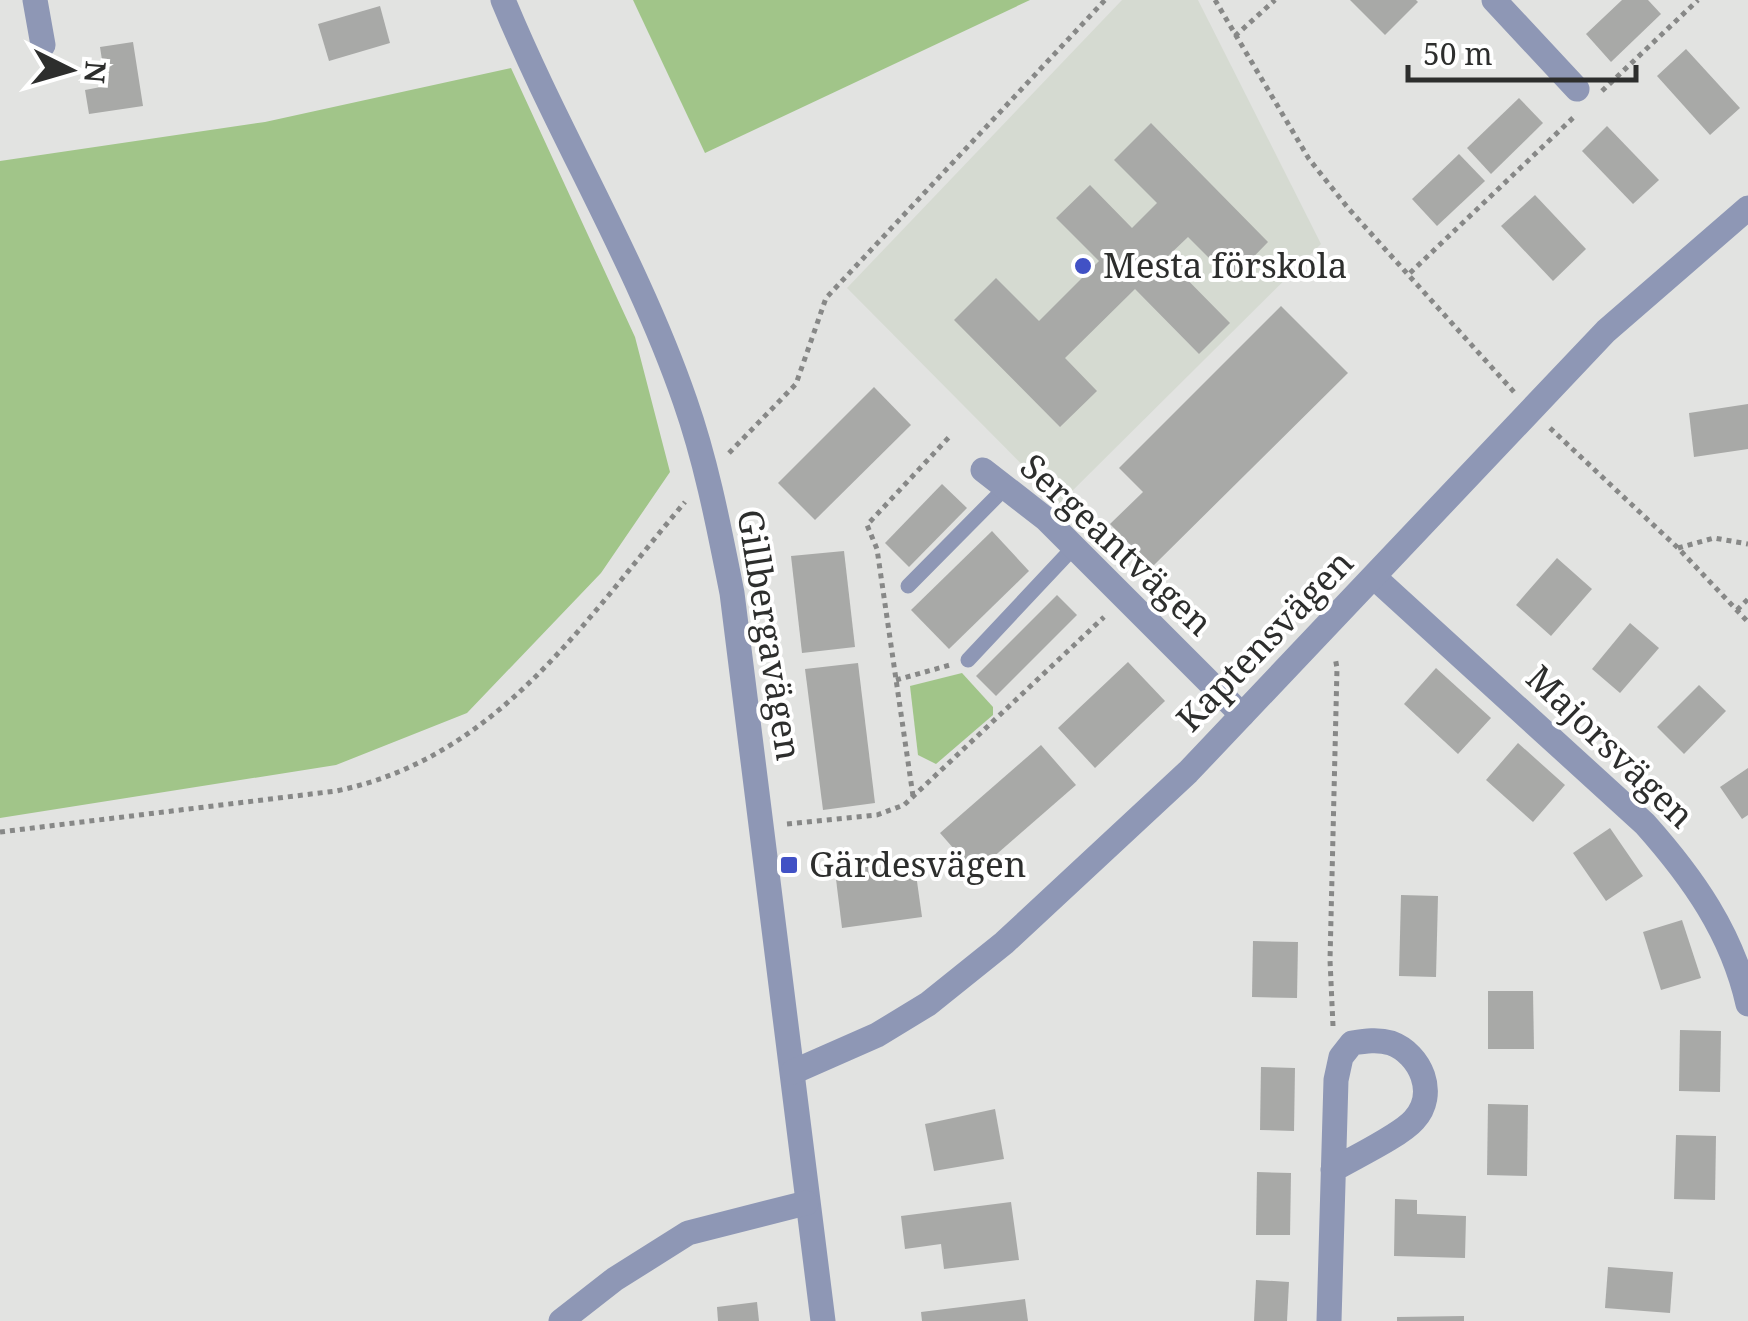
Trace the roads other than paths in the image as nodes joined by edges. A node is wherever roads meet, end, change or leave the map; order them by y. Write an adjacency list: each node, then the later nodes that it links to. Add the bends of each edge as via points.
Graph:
1 (35, 0): 4 (street)
2 (503, 0): 15 (street, Gillbergavägen, via 660,337 709,474 732,593)
3 (1494, 0): 5 (street)
4 (43, 45)
5 (1578, 90)
6 (1748, 208): 10 (street, Kaptensvägen, via 1606,330)
7 (983, 470): 8 (street, Sergeantvägen)
8 (1006, 488): 9 (street, Sergeantvägen); 11 (lane)
9 (1074, 548): 12 (lane); 13 (street, Sergeantvägen)
10 (1374, 576): 13 (street, Kaptensvägen); 14 (street, Majorsvägen, via 1668,849 1730,945)
11 (908, 586)
12 (968, 660)
13 (1242, 715): 15 (street, Kaptensvägen, via 1004,943 928,1004)
14 (1748, 1004)
15 (793, 1072): 17 (street, Gillbergavägen)
16 (1333, 1170): 16 (street, via 1341,1057 1352,1043 1391,1043 1421,1068 1423,1104 1414,1121); 20 (street)
17 (806, 1204): 18 (street, via 688,1233); 19 (street, Gillbergavägen)
18 (561, 1321)
19 (822, 1321)
20 (1329, 1321)

